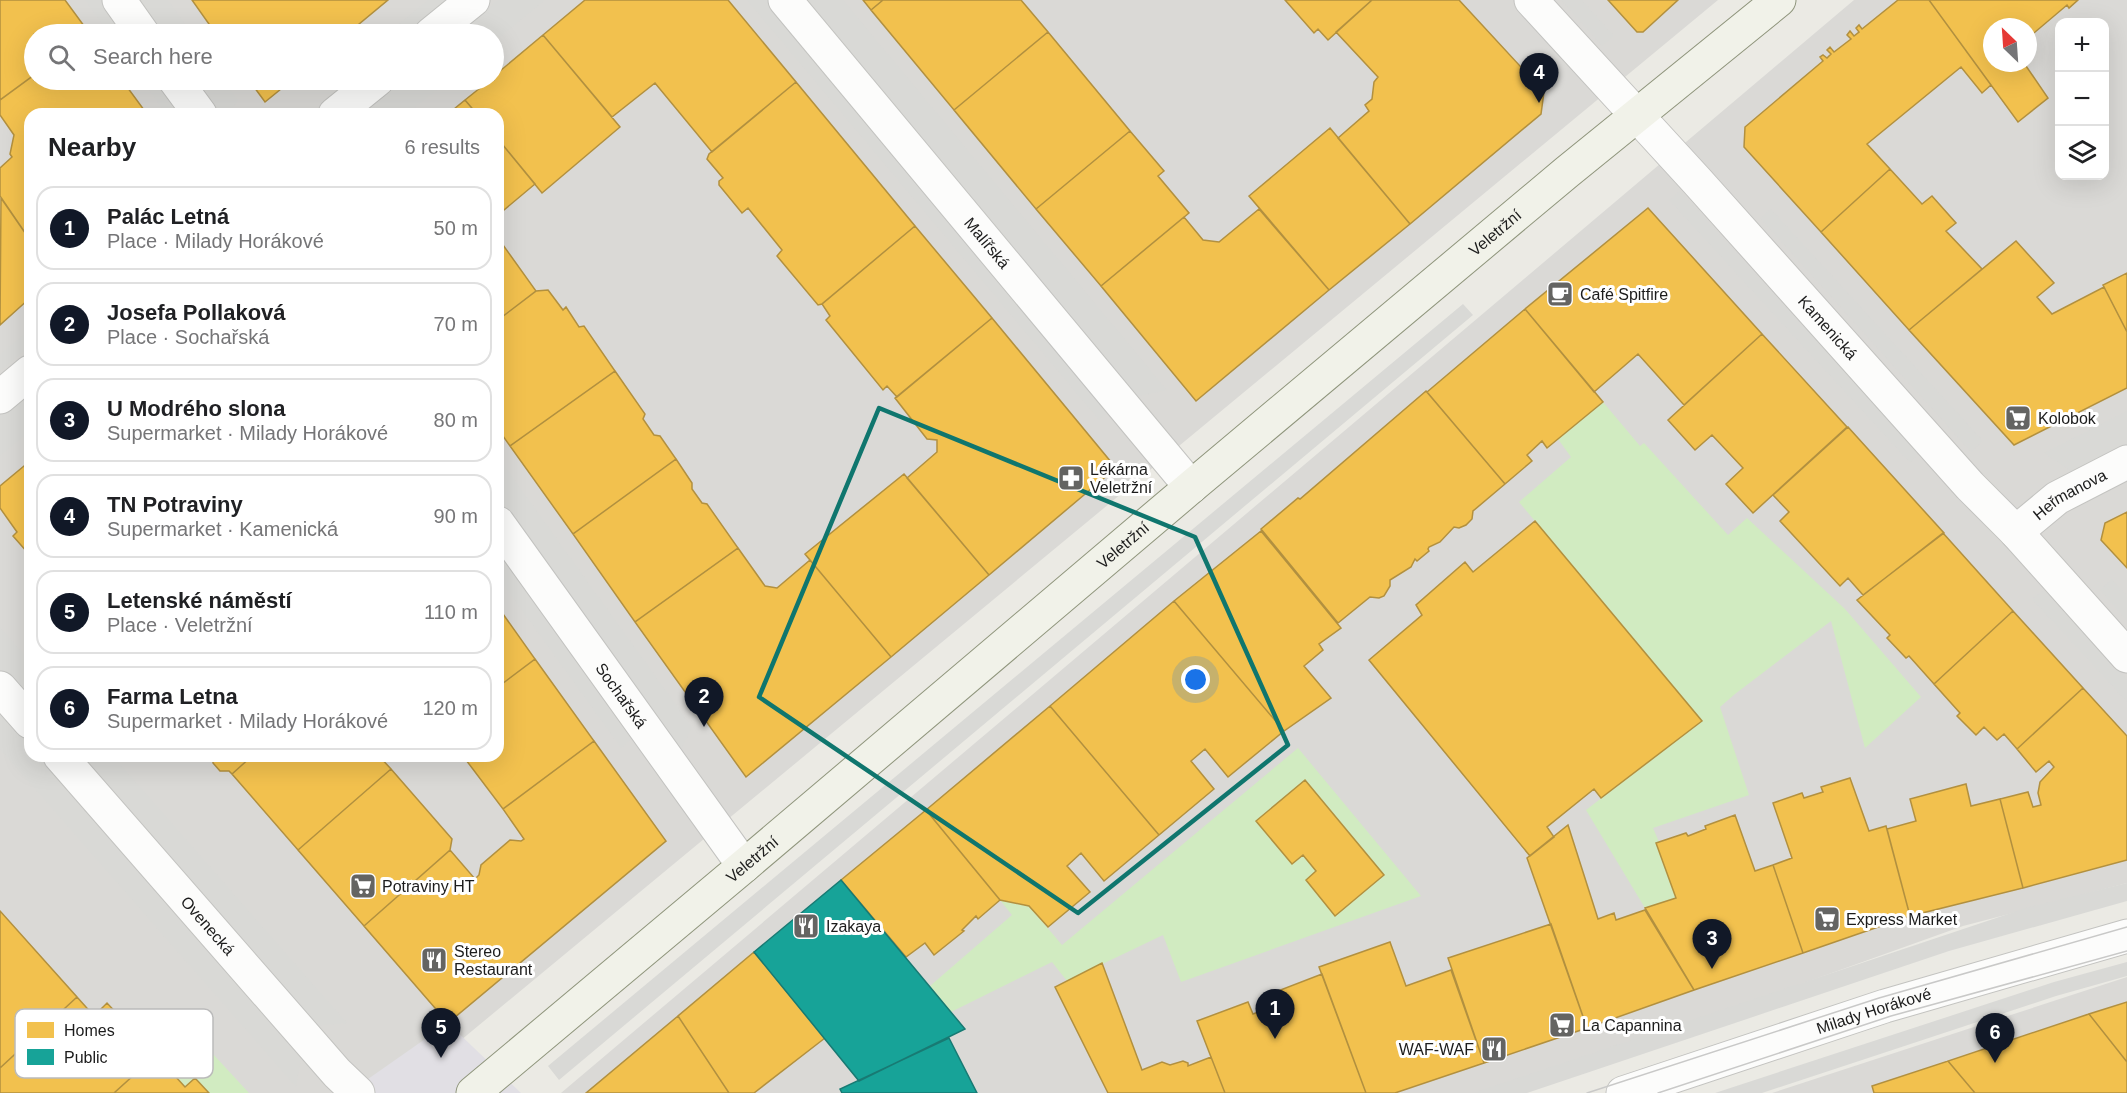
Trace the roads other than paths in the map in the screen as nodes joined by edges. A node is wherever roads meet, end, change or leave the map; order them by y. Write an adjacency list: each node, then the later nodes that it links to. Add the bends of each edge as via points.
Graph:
1 (119, 0): 6 (street)
2 (473, 0): 7 (street)
3 (785, 0): 16 (street, Malířská)
4 (1531, 0): 12 (street, Kamenická)
5 (1779, 0): 12 (main road, Veletržní)
6 (136, 24)
7 (443, 24)
8 (182, 90): 10 (street)
9 (365, 90): 11 (street)
10 (196, 108)
11 (342, 108)
12 (1638, 115): 16 (main road, Veletržní); 18 (street, Kamenická, via 1970,486)
13 (24, 377): 14 (street)
14 (0, 397)
15 (2127, 462): 18 (street, Heřmanova, via 2057,498)
16 (1191, 487): 23 (main road, Veletržní)
17 (504, 531): 23 (street, Sochařská)
18 (2016, 532): 19 (street, Kamenická)
19 (2127, 656)
20 (0, 688): 21 (street)
21 (24, 715)
22 (65, 762): 25 (street, Ovenecká)
23 (744, 866): 26 (main road, Veletržní)
24 (2127, 936): 27 (street, Milady Horákové, via 1885,1006)
25 (358, 1093)
26 (473, 1093)
27 (1623, 1093)

